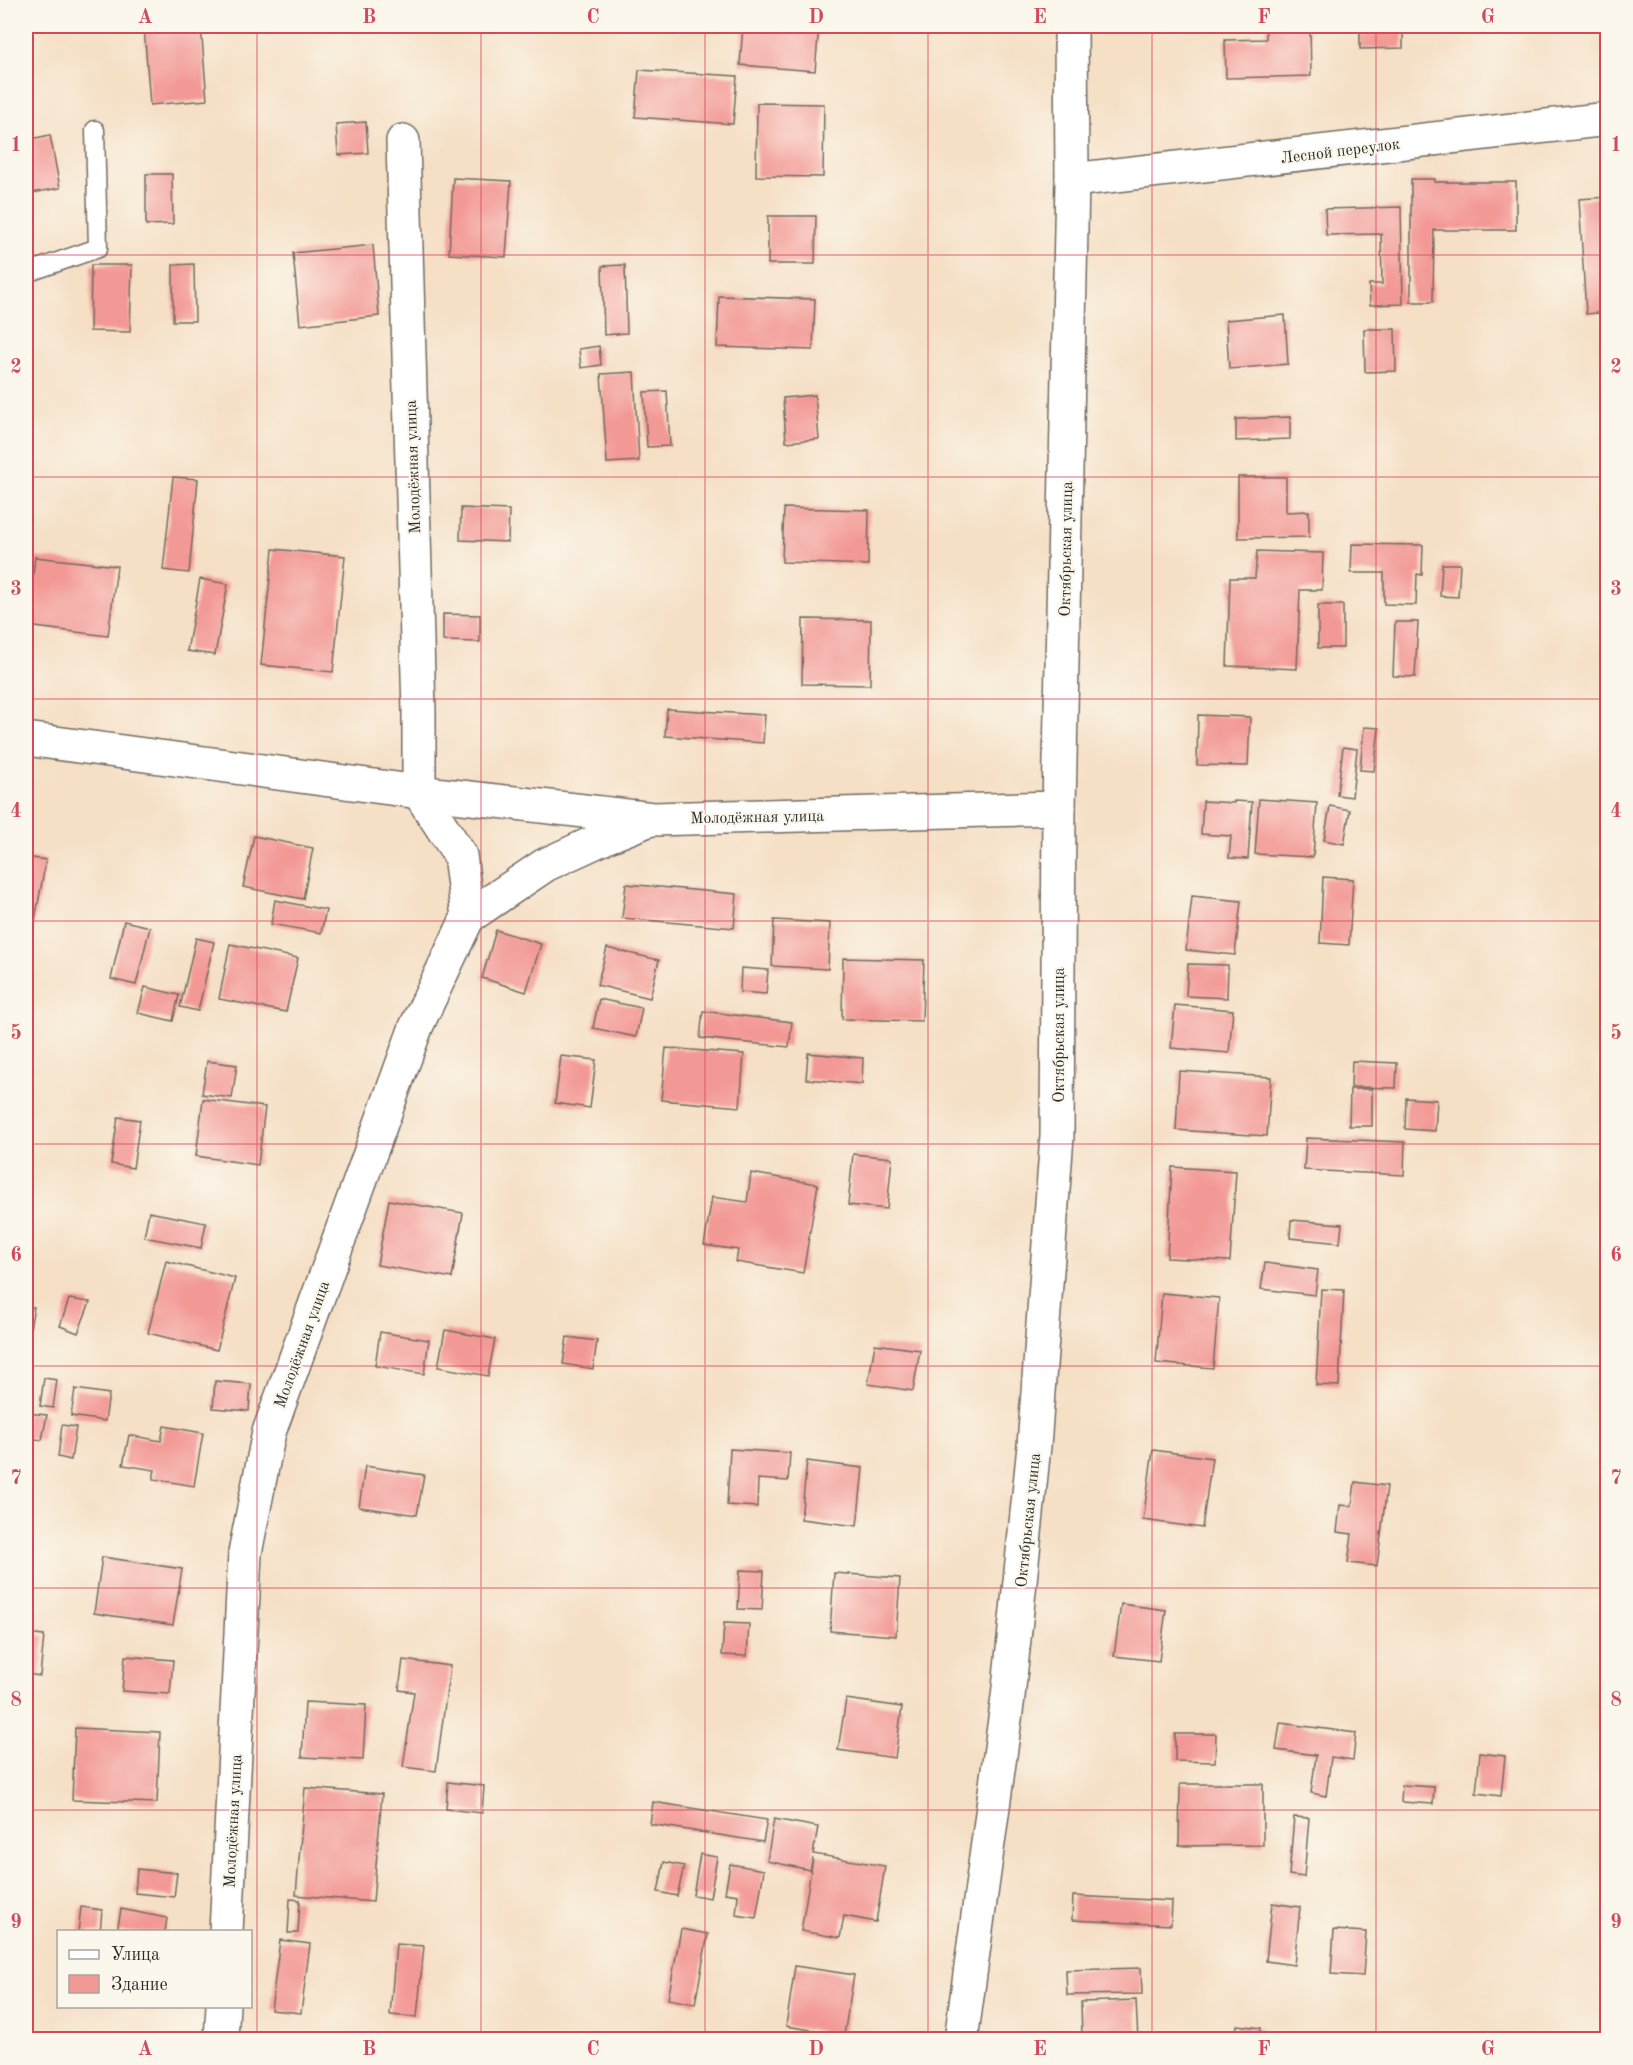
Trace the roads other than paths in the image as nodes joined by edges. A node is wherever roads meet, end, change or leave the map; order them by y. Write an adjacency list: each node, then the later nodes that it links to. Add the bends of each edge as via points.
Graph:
1 (1071, 26): 5 (street, Октябрьская улица)
2 (1608, 119): 5 (street, Лесной переулок)
3 (95, 130): 6 (lane, via 98,248)
4 (403, 141): 8 (street, Молодёжная улица)
5 (1072, 180): 9 (street, Октябрьская улица)
6 (26, 273)
7 (26, 739): 8 (street, Молодёжная улица)
8 (419, 792): 10 (street, Молодёжная улица); 11 (street, via 460,855)
9 (1059, 808): 10 (street, Молодёжная улица); 15 (street, Октябрьская улица, via 1057,1136 1034,1446 1008,1697)
10 (653, 819): 11 (street, via 545,865)
11 (468, 917): 12 (street, Молодёжная улица, via 416,1027 269,1432 245,1553)
12 (226, 1930)
13 (223, 2008): 14 (street)
14 (221, 2040)
15 (961, 2040)

